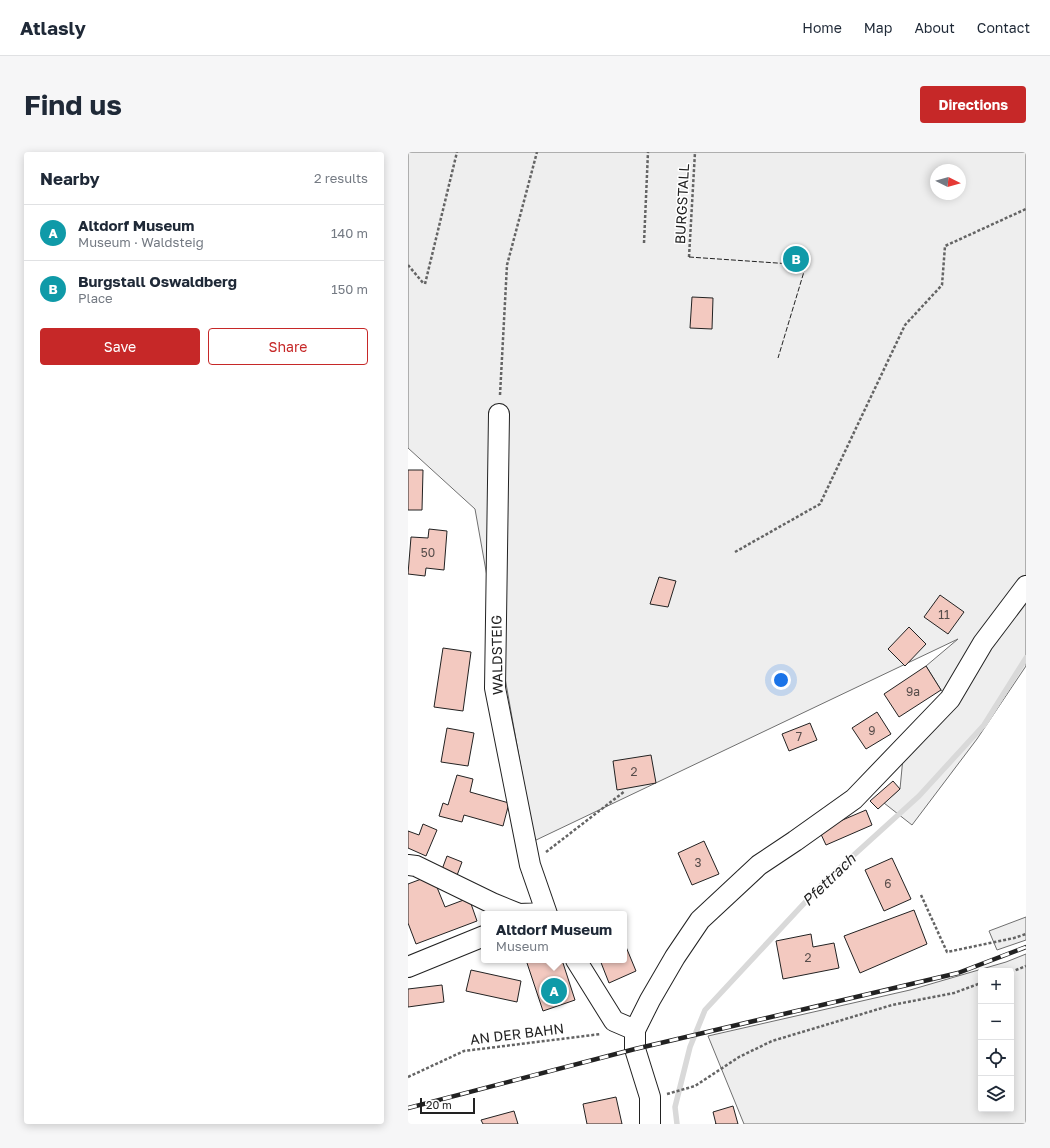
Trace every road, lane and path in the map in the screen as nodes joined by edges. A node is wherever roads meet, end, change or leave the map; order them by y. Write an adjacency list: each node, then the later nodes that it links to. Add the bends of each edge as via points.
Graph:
1 (456, 152): 8 (path, via 425,284)
2 (537, 152): 9 (path, via 507,266)
3 (648, 152): 6 (path)
4 (695, 152): 7 (path, BURGSTALL)
5 (1026, 209): 10 (path, via 945,246 942,285 906,326 820,504)
6 (644, 244)
7 (690, 257)
8 (408, 265)
9 (499, 414): 14 (street, WALDSTEIG, via 495,688)
10 (735, 552)
11 (1026, 586): 25 (street, via 982,644 950,699 854,799 759,865 700,920 675,957)
12 (625, 791): 14 (path)
13 (408, 865): 16 (street, via 416,866)
14 (530, 865): 17 (street, WALDSTEIG)
15 (921, 894): 18 (path, via 947,952)
16 (512, 911)
17 (545, 911)
18 (1026, 934)
19 (481, 937): 22 (street)
20 (578, 963): 25 (street, via 614,1021)
21 (1026, 966): 23 (path)
22 (408, 967)
23 (1014, 971)
24 (978, 984): 28 (path, via 954,993 892,1005 772,1041 739,1057 695,1086)
25 (635, 1030): 29 (street, via 636,1049 650,1097)
26 (604, 1034): 27 (path, AN DER BAHN, via 464,1051)
27 (408, 1077)
28 (670, 1093)
29 (650, 1124)

